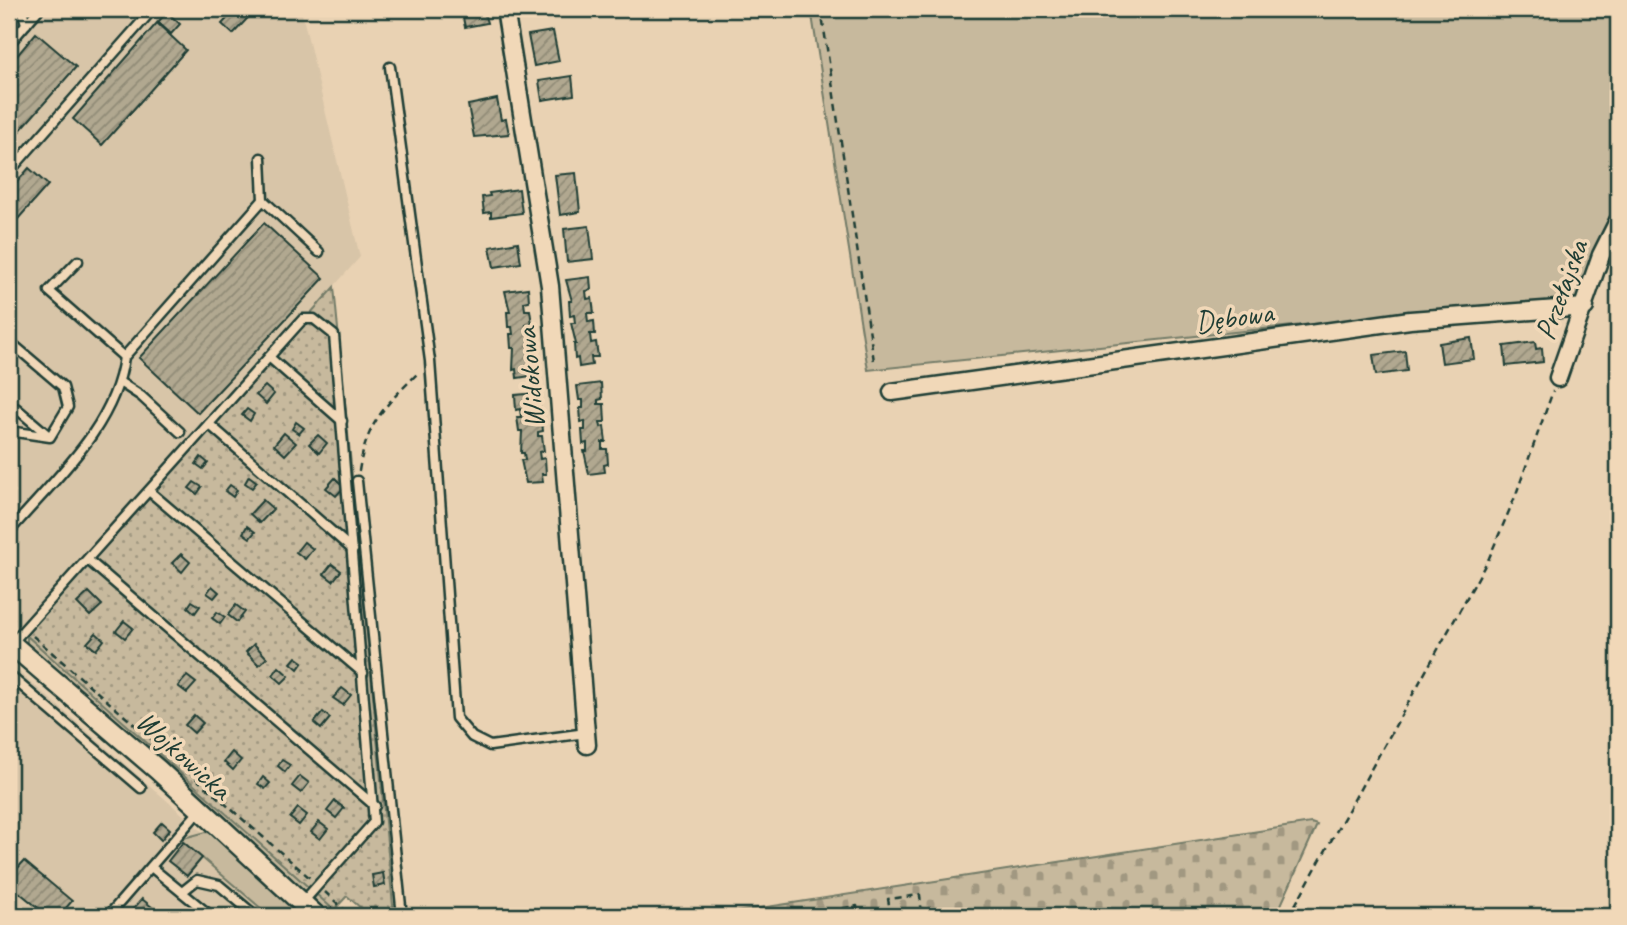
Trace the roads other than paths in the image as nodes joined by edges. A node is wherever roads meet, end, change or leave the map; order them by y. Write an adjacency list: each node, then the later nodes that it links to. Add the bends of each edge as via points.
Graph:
1 (22, 9): 5 (lane)
2 (39, 9): 5 (lane)
3 (153, 9): 9 (lane)
4 (505, 9): 35 (street, Widokowa, via 550,286)
5 (26, 24): 6 (lane)
6 (9, 44)
7 (390, 67): 35 (lane, via 430,361 456,718 472,737 490,746)
8 (261, 158): 10 (lane)
9 (9, 172)
10 (263, 200): 12 (lane); 16 (lane)
11 (1618, 221): 14 (street, Przełajska, via 1601,255)
12 (319, 252)
13 (78, 261): 16 (lane, via 49,291)
14 (1585, 307): 18 (street, Przełajska); 20 (street, Dębowa, via 1410,320)
15 (9, 341): 26 (lane, via 63,387 68,407)
16 (124, 357): 19 (lane)
17 (269, 357): 22 (lane); 22 (lane, via 303,319 314,319 334,335); 23 (lane)
18 (1558, 378)
19 (121, 383): 25 (lane); 29 (lane, via 97,430)
20 (892, 392)
21 (16, 408): 26 (lane)
22 (342, 421): 30 (lane)
23 (209, 424): 28 (lane); 30 (lane)
24 (9, 431): 26 (lane)
25 (180, 432)
26 (50, 437)
27 (357, 481): 47 (lane)
28 (149, 491): 31 (lane); 33 (lane)
29 (9, 532)
30 (353, 550): 33 (lane)
31 (88, 560): 32 (lane); 37 (lane)
32 (10, 643): 38 (street, Wojkowicka)
33 (363, 673): 37 (lane)
34 (9, 675): 36 (lane)
35 (587, 739)
36 (141, 788)
37 (375, 806): 42 (lane, via 374,822 319,885)
38 (201, 810): 39 (lane); 42 (street, Wojkowicka)
39 (151, 867): 40 (lane); 44 (lane)
40 (182, 892): 45 (lane); 46 (lane, via 197,880 219,884)
41 (9, 908): 43 (lane)
42 (309, 910)
43 (18, 916)
44 (108, 916)
45 (211, 916)
46 (256, 916)
47 (402, 916)

